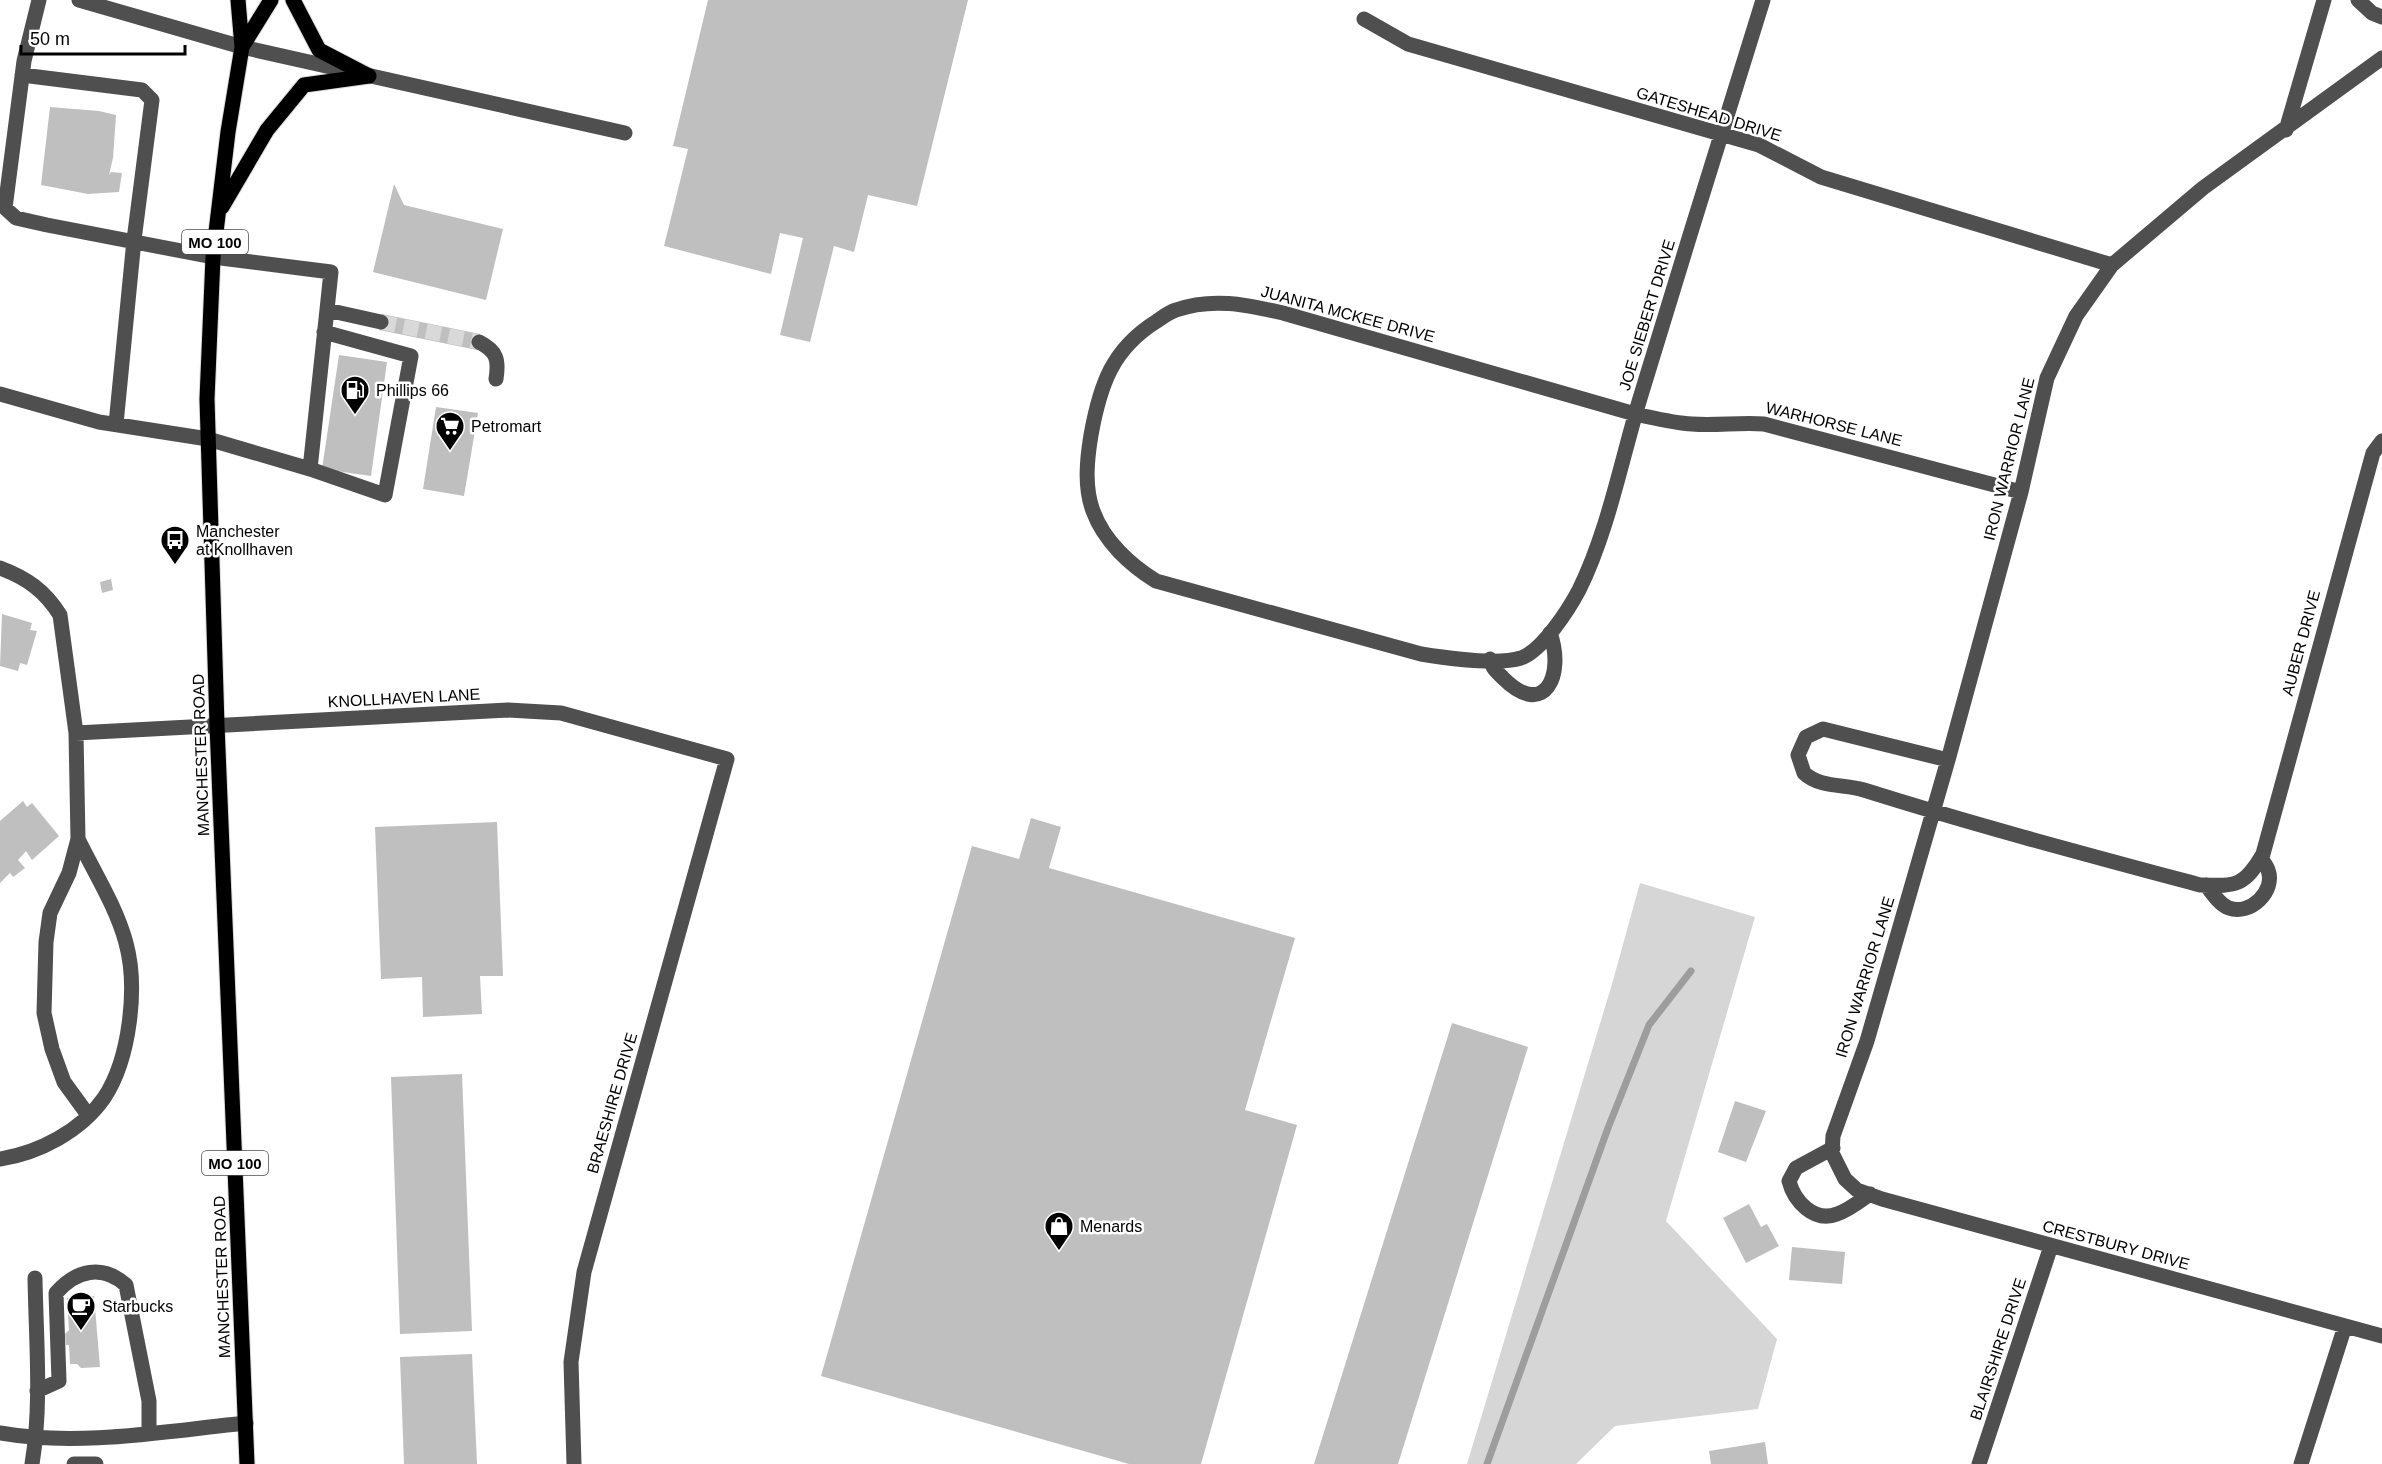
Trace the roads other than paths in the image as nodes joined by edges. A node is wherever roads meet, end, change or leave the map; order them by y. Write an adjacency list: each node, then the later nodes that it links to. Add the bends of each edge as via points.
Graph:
1 (39, 0): 13 (street)
2 (79, 0): 11 (street)
3 (238, 0): 11 (main road, MANCHESTER ROAD / MO 100)
4 (271, 0): 11 (main road, MANCHESTER ROAD / MO 100)
5 (293, 0): 14 (main road, via 319,50)
6 (1763, 0): 17 (street, JOE SIEBERT DRIVE)
7 (2324, 0): 15 (street)
8 (2358, 0): 9 (street)
9 (2382, 17)
10 (1364, 19): 17 (street, GATESHEAD DRIVE, via 1408,44)
11 (242, 47): 14 (street); 18 (main road, MANCHESTER ROAD / MO 100)
12 (2382, 58): 15 (street, IRON WARRIOR LANE)
13 (22, 75): 19 (street, via 5,208 16,218); 19 (street, via 142,90 152,100)
14 (369, 76): 16 (street); 18 (main road, via 304,85 267,130)
15 (2286, 129): 21 (street, IRON WARRIOR LANE, via 2203,188)
16 (625, 133)
17 (1721, 135): 21 (street, GATESHEAD DRIVE, via 1759,145 1821,177); 28 (street, JOE SIEBERT DRIVE)
18 (218, 214): 20 (main road, MANCHESTER ROAD / MO 100)
19 (134, 240): 20 (street); 29 (street)
20 (213, 257): 22 (street, via 331,272); 30 (main road, MANCHESTER ROAD / MO 100)
21 (2112, 265): 33 (street, IRON WARRIOR LANE, via 2076,316 2048,378)
22 (327, 310): 23 (street); 24 (street)
23 (381, 322)
24 (324, 332): 32 (street); 32 (street, via 411,356 384,495)
25 (479, 342): 26 (street, via 492,348 496,356)
26 (496, 379)
27 (0, 394): 29 (street)
28 (1635, 414): 33 (street, WARHORSE LANE, via 1694,425 1737,421 1774,426); 35 (street, JOE SIEBERT DRIVE, via 1584,577 1563,620); 37 (street, JUANITA MCKEE DRIVE, via 1240,303 1206,302 1174,310 1138,333 1115,360 1102,385 1086,465 1093,511 1116,548 1134,567 1156,580 1421,654)
29 (116, 424): 30 (street)
30 (208, 439): 32 (street); 38 (main road, MANCHESTER ROAD / MO 100)
31 (2382, 441): 44 (street, AUBER DRIVE, via 2373,453)
32 (310, 469)
33 (2020, 492): 41 (street, IRON WARRIOR LANE)
34 (0, 568): 39 (street, via 37,587 60,615)
35 (1550, 633): 36 (street, JOE SIEBERT DRIVE); 37 (street, via 1556,669 1552,682 1541,692 1525,694 1512,687 1492,668)
36 (1521, 658): 37 (street, JUANITA MCKEE DRIVE)
37 (1490, 659)
38 (217, 725): 39 (street, KNOLLHAVEN LANE); 40 (street, KNOLLHAVEN LANE, via 508,710 561,713); 55 (main road, MANCHESTER ROAD / MO 100)
39 (76, 733): 43 (street)
40 (728, 759): 63 (street, BRAESHIRE DRIVE, via 584,1272 571,1362)
41 (1948, 760): 42 (street, IRON WARRIOR LANE); 42 (street, via 1823,729 1806,737 1798,755 1811,780 1852,787)
42 (1932, 812): 45 (street, AUBER DRIVE); 47 (street, IRON WARRIOR LANE, via 1867,1041 1833,1136)
43 (78, 839): 46 (street, via 69,873 50,913 44,1013 64,1082); 46 (street, via 115,915 131,968 129,1028 115,1078)
44 (2261, 858): 45 (street, AUBER DRIVE, via 2249,878 2236,885); 45 (street, via 2269,871 2269,885 2263,897 2252,905 2240,910 2228,908)
45 (2206, 885)
46 (87, 1114): 48 (street, via 39,1149)
47 (1832, 1150): 49 (street, CRESTBURY DRIVE, via 1845,1179 1857,1190); 49 (street, via 1796,1168 1789,1181 1795,1198 1823,1216 1837,1214)
48 (0, 1159)
49 (1870, 1194): 50 (street, CRESTBURY DRIVE)
50 (2051, 1246): 52 (street, CRESTBURY DRIVE); 64 (street, BLAIRSHIRE DRIVE)
51 (35, 1278): 54 (street)
52 (2345, 1326): 53 (street, CRESTBURY DRIVE); 65 (street)
53 (2382, 1336)
54 (37, 1391): 57 (street, via 59,1381 56,1293 77,1275 110,1273 126,1285 150,1401); 58 (street)
55 (246, 1423): 57 (street); 62 (main road, MANCHESTER ROAD / MO 100)
56 (0, 1433): 58 (street)
57 (149, 1433): 58 (street)
58 (36, 1440): 59 (street)
59 (32, 1464)
60 (74, 1464): 61 (street)
61 (96, 1464)
62 (247, 1464)
63 (574, 1464)
64 (1979, 1464)
65 (2301, 1464)

